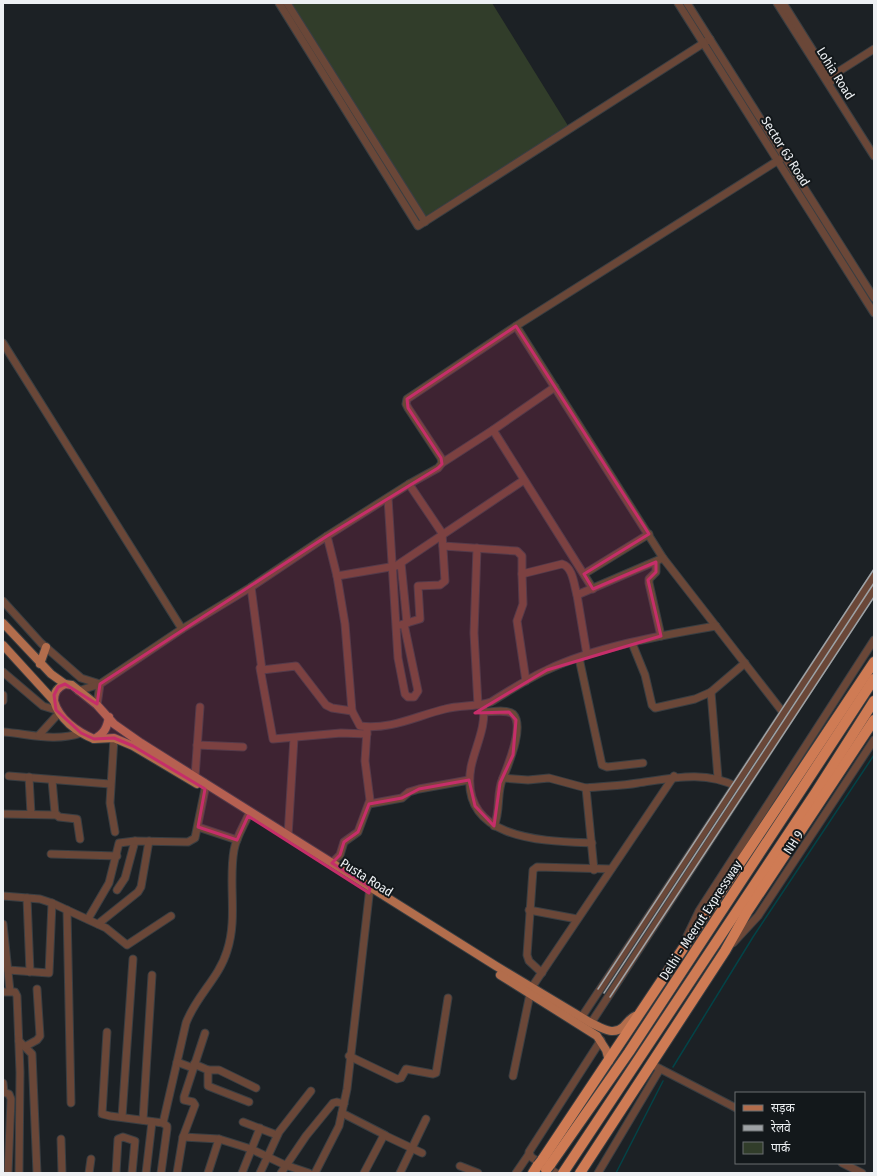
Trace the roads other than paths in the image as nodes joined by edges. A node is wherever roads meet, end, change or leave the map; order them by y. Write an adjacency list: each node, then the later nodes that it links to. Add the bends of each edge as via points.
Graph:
1 (279, 3): 15 (street)
2 (287, 3): 15 (street)
3 (678, 3): 8 (street, Sector 63 Road)
4 (687, 3): 7 (street, Sector 63 Road)
5 (777, 3): 13 (street, Lohia Road)
6 (783, 3): 10 (street, Lohia Road)
7 (710, 39): 8 (street); 12 (street, Sector 63 Road)
8 (703, 43): 14 (street, Sector 63 Road); 15 (street)
9 (874, 49): 10 (street)
10 (830, 77): 11 (street, Lohia Road)
11 (874, 148)
12 (784, 156): 14 (street); 16 (street, Sector 63 Road)
13 (874, 156)
14 (778, 161): 17 (street, Sector 63 Road); 18 (street)
15 (422, 224)
16 (874, 298)
17 (874, 313)
18 (516, 326): 20 (street); 22 (street, via 407,398 406,404)
19 (3, 343): 48 (street)
20 (555, 387): 21 (street); 27 (street)
21 (493, 430): 22 (street); 23 (street)
22 (442, 462): 24 (street, via 438,468)
23 (524, 480): 26 (street); 36 (street)
24 (409, 484): 25 (street); 26 (street)
25 (388, 498): 28 (street); 34 (street)
26 (442, 534): 29 (street); 33 (street)
27 (649, 534): 31 (street); 36 (street)
28 (327, 536): 37 (street); 39 (street)
29 (443, 546): 30 (street); 45 (street, via 445,581 440,585 418,586 420,619)
30 (477, 548): 35 (street, via 517,551 522,556); 74 (street, via 474,633)
31 (663, 558): 32 (street); 47 (street)
32 (656, 562): 40 (street); 49 (street, via 656,572 649,583)
33 (401, 563): 34 (street); 45 (street)
34 (391, 567): 37 (street); 46 (street)
35 (522, 574): 42 (street, via 562,564 569,569); 62 (street, via 523,604 517,621)
36 (584, 574): 40 (street)
37 (337, 576): 76 (street, via 345,624)
38 (874, 576): 77 (street)
39 (251, 587): 48 (street); 59 (street)
40 (594, 589): 42 (street)
41 (874, 589): 79 (street)
42 (577, 595): 54 (street)
43 (3, 601): 53 (street)
44 (3, 623): 58 (main road, Pusta Road)
45 (406, 624): 46 (street); 46 (street, via 418,692 414,697 408,697 403,690)
46 (396, 626)
47 (716, 626): 49 (street); 57 (street)
48 (182, 629): 64 (street)
49 (661, 636): 51 (street)
50 (874, 640): 139 (street, via 699,911)
51 (632, 642): 54 (street); 66 (street, via 655,708 695,699)
52 (3, 645): 69 (main road)
53 (46, 647): 58 (main road); 64 (street, via 81,678)
54 (587, 655): 55 (street)
55 (578, 658): 62 (street); 92 (street, via 602,765 607,767)
56 (874, 662): 139 (highway)
57 (745, 663): 66 (street); 77 (street)
58 (40, 664): 63 (main road, Pusta Road)
59 (260, 668): 76 (street, via 265,671 296,666 326,705); 87 (street, via 273,739)
60 (3, 672): 71 (street)
61 (874, 679): 196 (highway, Delhi - Meerut Expressway, via 629,1052)
62 (526, 681): 74 (street)
63 (65, 684): 65 (main road, Pusta Road, via 72,685); 69 (main road, via 58,687)
64 (100, 684): 65 (street); 72 (street)
65 (78, 691): 72 (main road, Pusta Road)
66 (711, 692): 98 (street)
67 (3, 695): 68 (street)
68 (3, 701)
69 (54, 701): 71 (street); 75 (main road)
70 (874, 701): 217 (highway, Delhi - Meerut Expressway)
71 (38, 702): 75 (street)
72 (97, 705): 78 (main road, Pusta Road)
73 (200, 707): 90 (street)
74 (482, 708): 81 (street, via 444,709 393,726); 97 (street, via 508,712 516,720 513,755); 100 (street)
75 (58, 711): 83 (main road); 85 (street)
76 (352, 711): 81 (street, via 358,724)
77 (783, 712): 79 (street); 103 (street)
78 (109, 717): 88 (main road, via 108,726 102,735); 94 (main road, Pusta Road, via 114,724 131,736)
79 (789, 719): 105 (street)
80 (874, 720): 138 (highway, via 747,912)
81 (367, 726): 84 (street)
82 (3, 732): 85 (street)
83 (81, 733): 85 (street, via 67,738 48,738); 88 (main road)
84 (367, 734): 87 (street, via 341,733); 106 (street, via 365,761)
85 (39, 735)
86 (114, 738): 88 (main road, Pusta Road); 101 (street); 102 (main road, Pusta Road, via 145,752)
87 (294, 738): 114 (street)
88 (94, 739)
89 (874, 740): 138 (street, NH 9, via 758,916)
90 (198, 744): 91 (street); 94 (street)
91 (242, 747)
92 (643, 763)
93 (9, 776): 96 (street)
94 (195, 776): 102 (main road, Pusta Road)
95 (674, 776): 98 (street); 104 (street, via 638,783); 123 (street)
96 (29, 777): 99 (street); 108 (street)
97 (503, 778): 104 (street, via 549,778); 111 (street, via 500,783 499,810)
98 (718, 778): 103 (street)
99 (52, 780): 101 (street); 109 (street)
100 (469, 780): 106 (street, via 419,789 409,792 402,798); 111 (street, via 475,806)
101 (110, 784): 113 (street)
102 (204, 786): 110 (main road, Pusta Road); 112 (street); 114 (main road, Pusta Road)
103 (735, 786): 105 (street); 151 (street)
104 (586, 788): 119 (street)
105 (743, 790): 152 (street)
106 (369, 804): 122 (street, via 358,832 344,842 340,855)
107 (3, 814): 108 (street)
108 (30, 814): 109 (street)
109 (56, 815): 115 (street, via 77,819)
110 (248, 816): 116 (street); 126 (main road, Pusta Road)
111 (494, 826): 119 (street, via 541,840)
112 (198, 827): 116 (street); 118 (street, via 191,842)
113 (115, 832)
114 (288, 836): 122 (main road, Pusta Road)
115 (80, 839)
116 (237, 840): 160 (street, via 233,860 232,920 228,951 215,976 192,1009)
117 (135, 841): 118 (street); 121 (street, via 120,843); 125 (street, via 125,878)
118 (149, 841): 136 (street, via 143,880 138,892)
119 (592, 843): 124 (street)
120 (51, 854): 121 (street)
121 (117, 856): 133 (street, via 109,883)
122 (332, 864): 126 (main road, Pusta Road)
123 (611, 869): 124 (street); 134 (street)
124 (594, 870): 131 (street, via 535,868 532,872)
125 (118, 890)
126 (370, 890): 148 (main road, Pusta Road, via 496,966); 158 (street)
127 (3, 896): 128 (street)
128 (27, 898): 129 (street); 143 (street)
129 (52, 903): 130 (street); 143 (street, via 49,973)
130 (67, 910): 133 (street); 171 (street)
131 (529, 910): 134 (street); 144 (street, via 527,955 530,962)
132 (171, 916): 136 (street, via 127,945 117,935)
133 (88, 919): 136 (street)
134 (578, 919): 144 (street)
135 (3, 924): 137 (street)
136 (98, 924)
137 (4, 939): 141 (street)
138 (725, 951): 161 (highway)
139 (677, 956): 150 (highway)
140 (134, 959): 175 (street)
141 (5, 961): 142 (street)
142 (8, 970): 143 (street); 147 (street)
143 (30, 972)
144 (542, 973): 148 (street)
145 (152, 975): 177 (street)
146 (37, 989): 157 (street, via 40,1036)
147 (7, 991): 156 (street, via 15,992 17,996)
148 (531, 991): 151 (main road, Pusta Road); 155 (main road, Pusta Road); 165 (street)
149 (448, 998): 158 (street, via 436,1073 406,1069 401,1078 397,1079)
150 (640, 1015): 152 (main road, Pusta Road, via 614,1031); 159 (highway)
151 (581, 1018): 152 (main road, Pusta Road)
152 (591, 1024)
153 (107, 1032): 175 (street, via 101,1111 106,1116)
154 (205, 1032): 162 (street)
155 (601, 1040): 159 (main road); 190 (street)
156 (19, 1041): 157 (street); 198 (street)
157 (26, 1046): 199 (street, via 32,1054)
158 (349, 1056): 172 (street)
159 (608, 1061): 196 (highway)
160 (177, 1062): 162 (street); 180 (street)
161 (651, 1064): 163 (street); 218 (highway)
162 (194, 1066): 164 (street); 184 (street, via 183,1098 195,1105)
163 (660, 1069): 173 (street); 219 (street)
164 (208, 1070): 167 (street, via 219,1070); 170 (street, via 208,1086)
165 (513, 1076)
166 (3, 1083): 169 (street)
167 (256, 1088)
168 (311, 1090): 182 (street)
169 (3, 1092): 197 (street, via 9,1094 10,1099)
170 (248, 1102)
171 (71, 1103)
172 (344, 1104): 174 (street); 194 (street, via 333,1103)
173 (735, 1107)
174 (342, 1113): 183 (street); 212 (street, via 339,1126)
175 (122, 1117): 177 (street)
176 (426, 1119): 187 (street)
177 (143, 1120): 178 (street)
178 (152, 1122): 180 (street); 204 (street)
179 (243, 1122): 181 (street)
180 (163, 1123): 205 (street, via 167,1129)
181 (260, 1128): 182 (street); 188 (street)
182 (277, 1135): 191 (street)
183 (385, 1135): 187 (street); 213 (street)
184 (183, 1137): 186 (street); 206 (street)
185 (60, 1139): 200 (street)
186 (219, 1139): 188 (street); 207 (street)
187 (413, 1148): 189 (street); 214 (street)
188 (251, 1149): 191 (street); 208 (street)
189 (422, 1153)
190 (529, 1154): 196 (street); 216 (street)
191 (267, 1155): 194 (street); 209 (street)
192 (91, 1159): 201 (street)
193 (844, 1164): 220 (street)
194 (285, 1165): 210 (street); 211 (street)
195 (460, 1166): 215 (street)
196 (544, 1168)
197 (7, 1170)
198 (19, 1173)
199 (37, 1173)
200 (62, 1173)
201 (89, 1173)
202 (116, 1173): 203 (street, via 118,1139 123,1137 135,1141)
203 (132, 1173)
204 (146, 1173)
205 (161, 1173)
206 (178, 1173)
207 (208, 1173)
208 (242, 1173)
209 (260, 1173)
210 (280, 1173)
211 (310, 1173)
212 (315, 1173)
213 (364, 1173)
214 (400, 1173)
215 (478, 1173)
216 (516, 1173)
217 (562, 1173)
218 (580, 1173)
219 (598, 1173)
220 (862, 1173)

